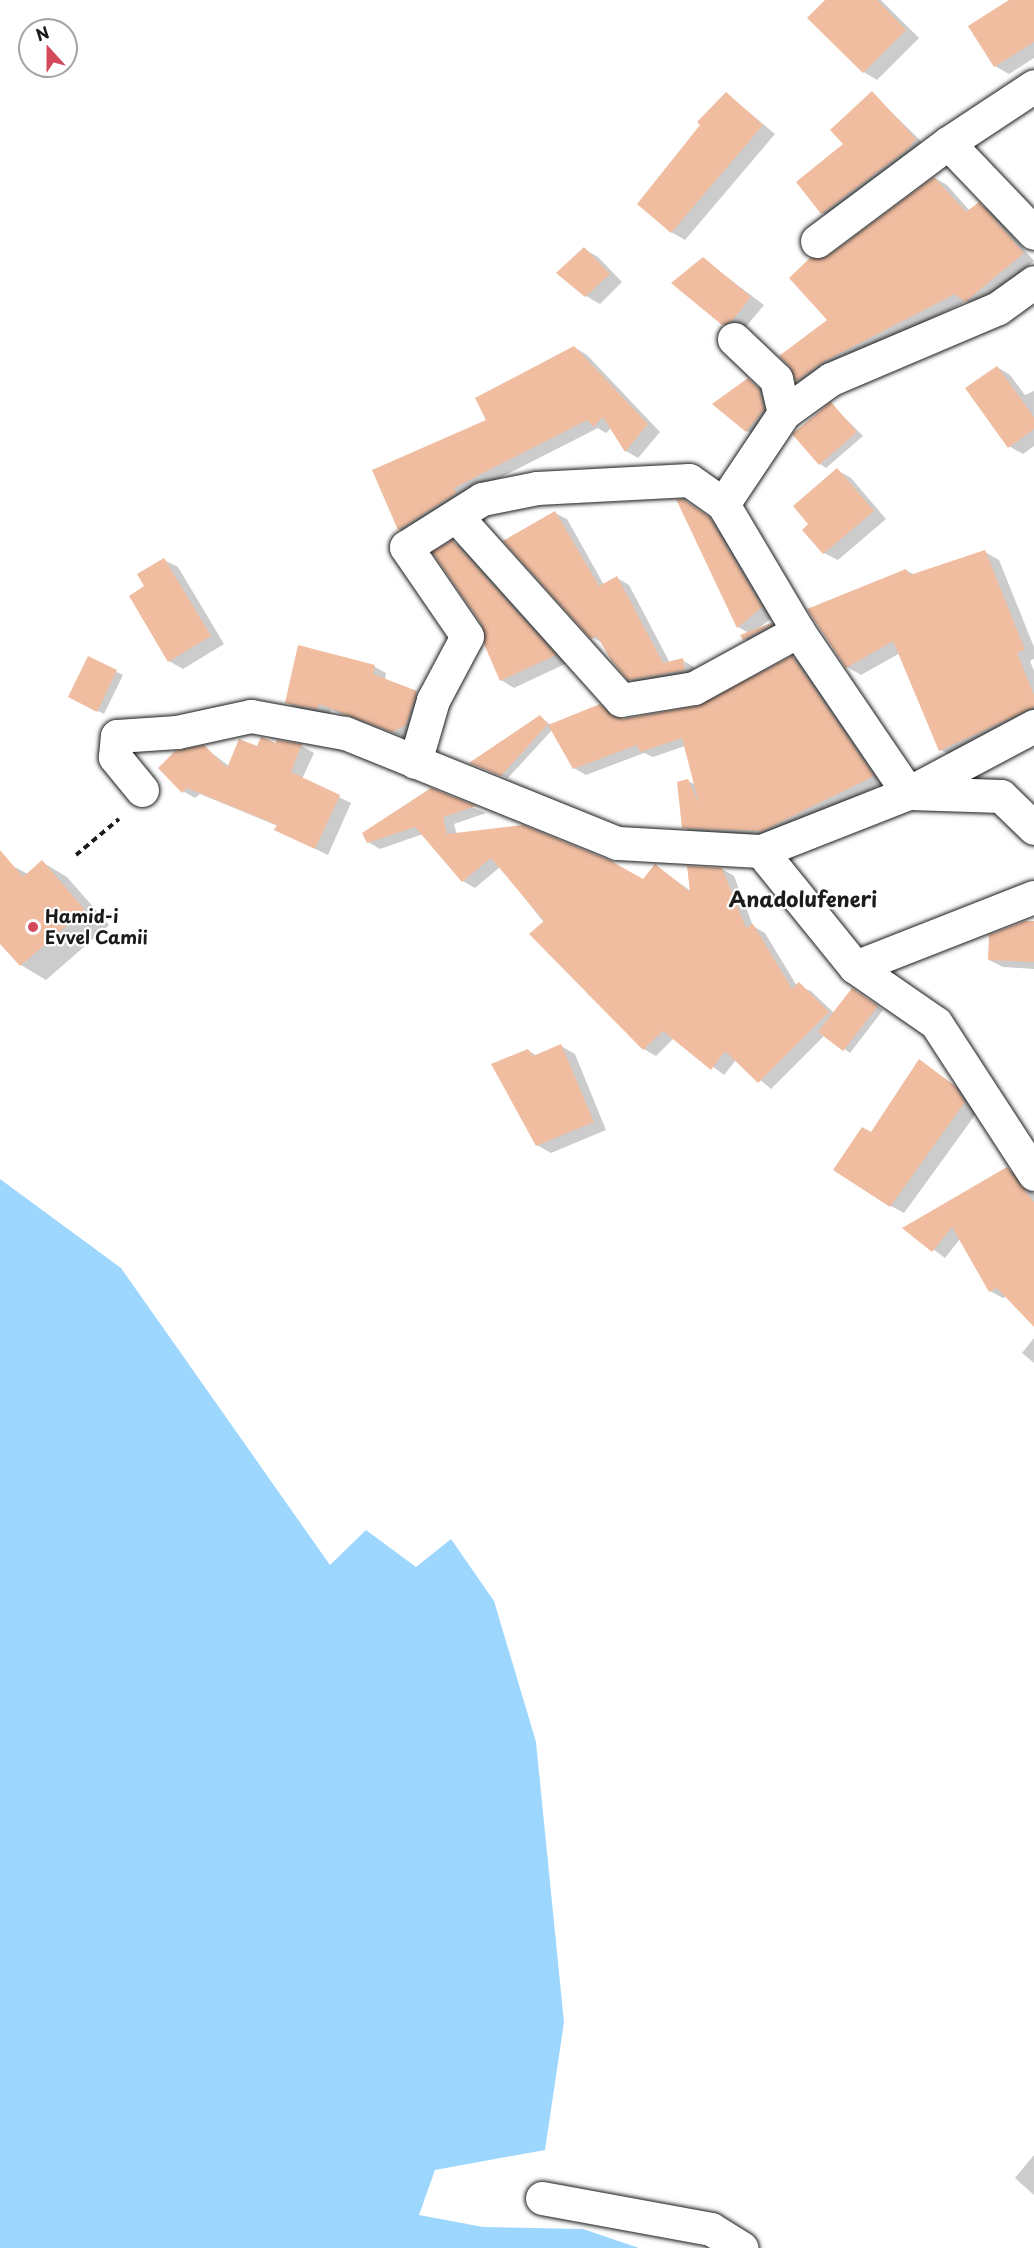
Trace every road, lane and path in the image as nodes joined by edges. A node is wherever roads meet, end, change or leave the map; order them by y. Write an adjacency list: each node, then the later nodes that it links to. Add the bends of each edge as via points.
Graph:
1 (1034, 86): 2 (street)
2 (948, 143): 3 (street); 4 (street)
3 (1034, 233)
4 (817, 241)
5 (1034, 282): 7 (street, via 998,308 831,379)
6 (734, 339): 7 (street, via 776,379)
7 (784, 413): 8 (street)
8 (723, 504): 9 (street, via 689,480 616,481 537,488 493,497); 10 (street)
9 (456, 516): 10 (street, via 621,700 694,688); 12 (street, via 406,547 467,636 433,700)
10 (798, 631): 14 (street)
11 (1034, 726): 14 (street)
12 (415, 762): 13 (street, via 345,733 251,716 177,732 117,736 115,757); 16 (street, via 616,843)
13 (142, 790): 17 (path, via 146,796)
14 (908, 793): 15 (street, via 1001,796); 16 (street)
15 (1034, 828)
16 (761, 851): 19 (street)
17 (76, 855)
18 (1034, 897): 19 (street)
19 (855, 968): 20 (street, via 936,1023)
20 (1034, 1174)
21 (542, 2198): 22 (street, via 711,2229)
22 (742, 2248)

